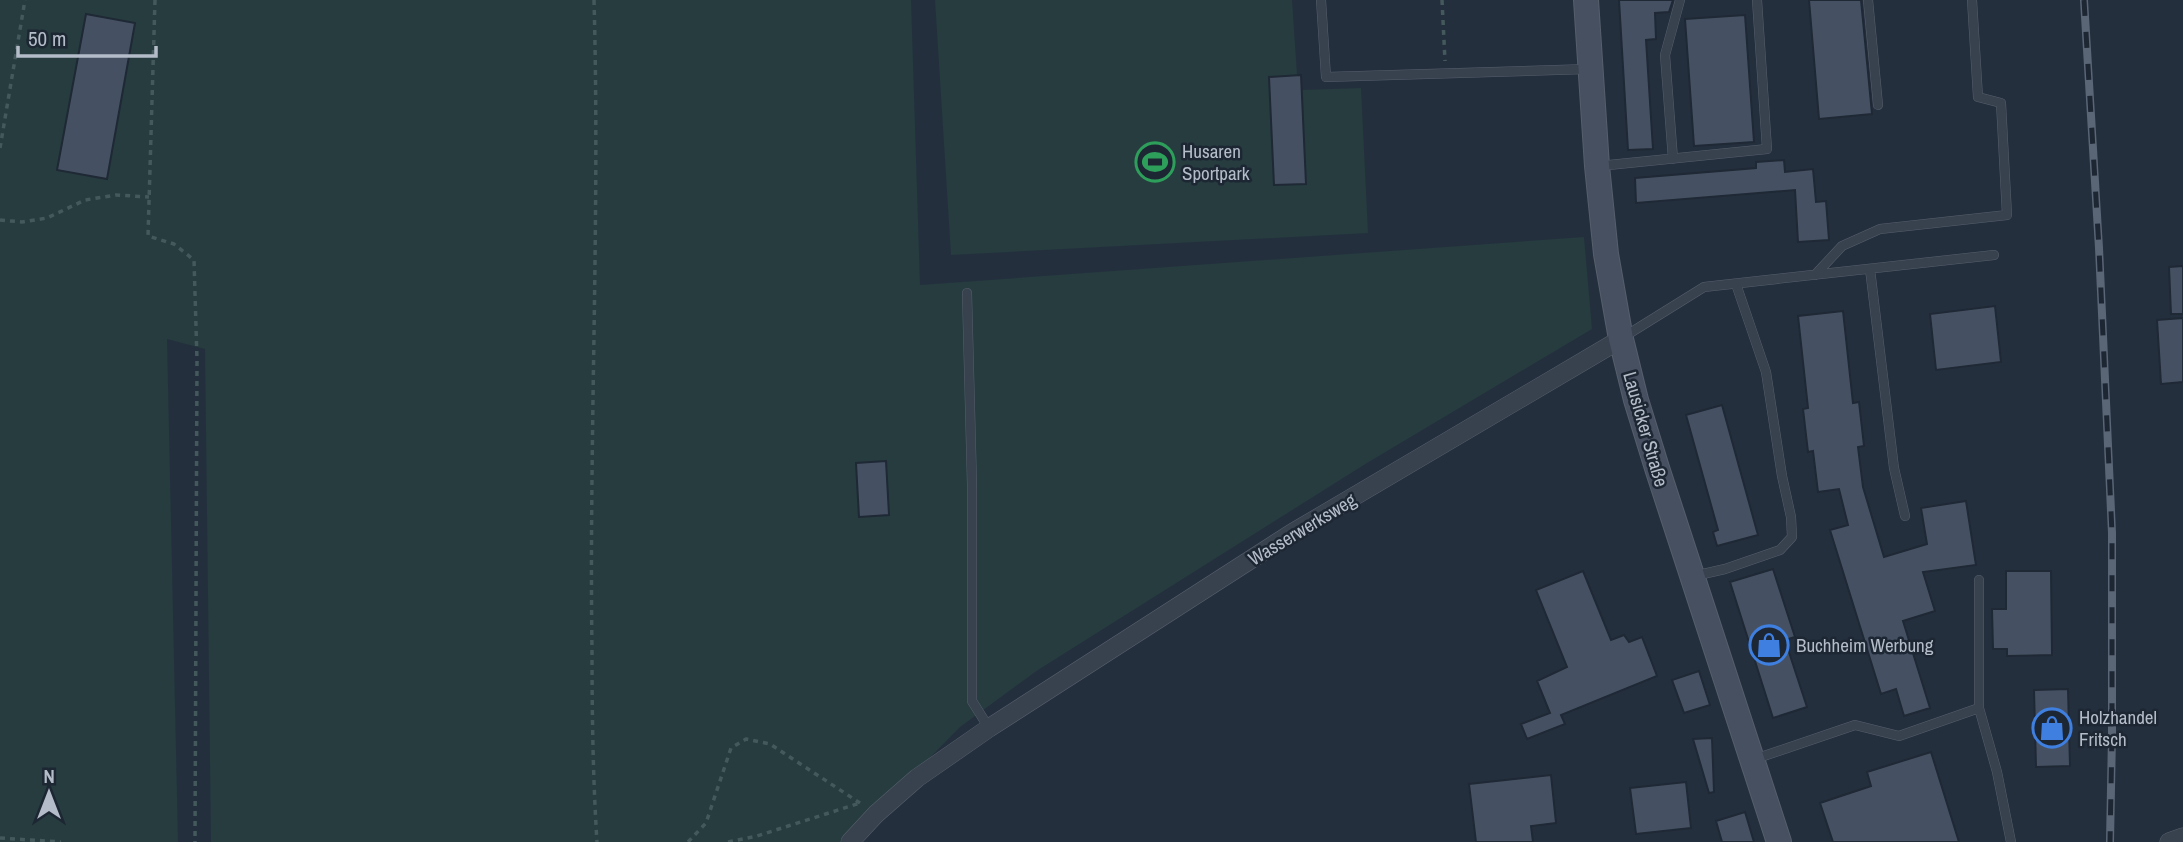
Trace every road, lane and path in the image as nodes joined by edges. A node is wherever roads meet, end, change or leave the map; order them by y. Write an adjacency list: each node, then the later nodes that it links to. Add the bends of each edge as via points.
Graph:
1 (25, 0): 14 (path)
2 (155, 0): 17 (path)
3 (594, 0): 37 (path, via 590,542)
4 (1321, 0): 12 (lane, via 1326,77)
5 (1442, 0): 12 (path)
6 (1586, 0): 11 (main road, Lausicker Straße)
7 (1680, 0): 15 (lane, via 1664,55)
8 (1757, 0): 15 (lane, via 1767,149)
9 (1868, 0): 13 (lane)
10 (1972, 0): 21 (lane, via 1978,97 2001,103 2007,215 1880,229 1842,246)
11 (1590, 68): 12 (lane); 16 (main road, Lausicker Straße)
12 (1446, 72)
13 (1878, 105)
14 (0, 148)
15 (1673, 159): 16 (lane)
16 (1597, 166): 24 (main road, Lausicker Straße)
17 (149, 197): 18 (path, via 116,195 85,200 47,218); 36 (path, via 148,236 174,244 194,260)
18 (0, 220)
19 (1994, 255): 20 (lane)
20 (1870, 268): 21 (lane); 25 (lane, via 1894,468)
21 (1815, 275): 22 (lane)
22 (1736, 284): 24 (lane, via 1704,287); 26 (lane, via 1766,372 1792,537 1780,550)
23 (967, 293): 29 (lane, via 972,701)
24 (1621, 339): 26 (main road, Lausicker Straße); 29 (street, Wasserwerksweg, via 1292,533)
25 (1905, 516)
26 (1692, 576): 30 (main road, Lausicker Straße)
27 (1979, 580): 28 (lane)
28 (1979, 708): 30 (lane, via 1899,736 1855,724); 42 (lane)
29 (989, 728): 32 (street, Wasserwerksweg)
30 (1752, 760): 41 (main road, Lausicker Straße)
31 (860, 803): 32 (path); 38 (path, via 771,744 747,739 731,748 706,823); 39 (path)
32 (876, 814): 40 (street, Wasserwerksweg)
33 (2183, 837): 43 (street)
34 (0, 838): 35 (path)
35 (61, 842)
36 (195, 842)
37 (597, 842)
38 (688, 842)
39 (728, 842)
40 (850, 842)
41 (1779, 842)
42 (2011, 842)
43 (2169, 842)

